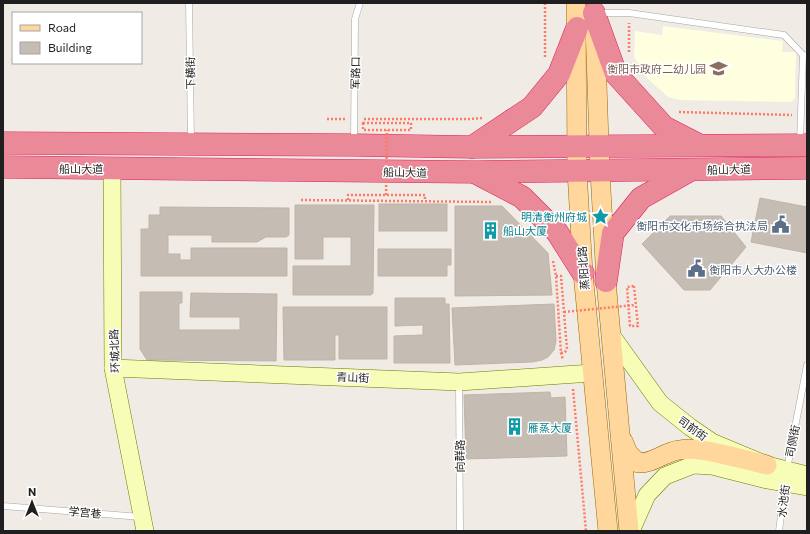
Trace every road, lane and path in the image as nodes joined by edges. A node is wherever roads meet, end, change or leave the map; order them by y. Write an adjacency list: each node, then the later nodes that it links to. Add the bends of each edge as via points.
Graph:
1 (189, 3): 20 (lane, 下横街)
2 (360, 3): 14 (lane, 军路口, via 355,19)
3 (545, 3): 9 (path)
4 (588, 6): 5 (lane); 6 (main road, 蒸阳北路); 23 (highway, via 616,74 664,127); 26 (main road, 蒸阳北路)
5 (629, 13): 7 (lane, via 784,35); 8 (path)
6 (577, 28): 24 (highway, via 558,74 532,107); 25 (main road, 蒸阳北路)
7 (805, 55): 11 (lane)
8 (630, 57)
9 (545, 66)
10 (676, 111): 11 (path)
11 (801, 115): 22 (lane)
12 (486, 117): 15 (path)
13 (327, 119): 14 (path)
14 (354, 119): 15 (path); 21 (lane, 军路口)
15 (388, 121): 16 (path); 17 (path)
16 (380, 123)
17 (398, 123)
18 (387, 130): 34 (path, bridge)
19 (3, 143): 20 (highway, 船山大道)
20 (191, 144): 21 (highway, 船山大道)
21 (354, 145): 24 (highway, 船山大道)
22 (804, 145): 23 (highway, 船山大道)
23 (702, 146): 26 (highway, 船山大道)
24 (472, 147): 25 (highway, 船山大道)
25 (577, 147): 26 (highway, 船山大道); 31 (main road, 蒸阳北路)
26 (599, 147): 32 (main road, 蒸阳北路)
27 (3, 167): 28 (highway, 船山大道)
28 (112, 168): 33 (highway, 船山大道); 48 (street, 环城北路)
29 (807, 168): 30 (highway, 船山大道)
30 (691, 170): 32 (highway, 船山大道); 42 (highway, via 641,198 613,233)
31 (578, 171): 32 (highway, 船山大道); 33 (highway, 船山大道); 40 (main road, 蒸阳北路)
32 (600, 171): 42 (main road, 蒸阳北路)
33 (475, 172): 40 (highway, via 522,197 557,232)
34 (386, 195): 36 (path, via 348,195); 37 (path, via 425,195)
35 (301, 200): 36 (path)
36 (348, 200): 37 (path)
37 (425, 201): 38 (path)
38 (494, 202)
39 (552, 257): 41 (path)
40 (583, 273): 49 (main road, 蒸阳北路)
41 (556, 276): 44 (path, via 561,276); 46 (path)
42 (606, 281): 45 (main road, 蒸阳北路)
43 (636, 305): 43 (path, via 634,286 627,287 630,326 638,326); 44 (path, bridge)
44 (564, 312): 46 (path, via 567,349)
45 (612, 336): 52 (main road, 蒸阳北路); 53 (street, 司前街, via 660,403 712,442)
46 (560, 354): 50 (path)
47 (807, 365): 55 (lane, 司侧街)
48 (113, 368): 51 (street, 青山街); 58 (street, 环城北路)
49 (592, 373): 50 (street, 青山街); 61 (main road, 蒸阳北路)
50 (568, 375): 51 (street, 青山街); 60 (path, via 573,388)
51 (459, 382): 59 (lane, 向群路)
52 (621, 438): 53 (main road, via 628,453 638,463 656,460 678,450 690,449); 62 (main road, 蒸阳北路)
53 (767, 465): 55 (street, 司前街)
54 (807, 475): 55 (street, 司前街)
55 (786, 477): 56 (street, 司前街); 62 (street, 司前街, via 693,465 665,476 647,495); 63 (lane, 水池街)
56 (807, 487)
57 (3, 506): 58 (lane, 学宫巷)
58 (144, 524)
59 (460, 531)
60 (586, 531)
61 (608, 531)
62 (630, 531)
63 (779, 531)

